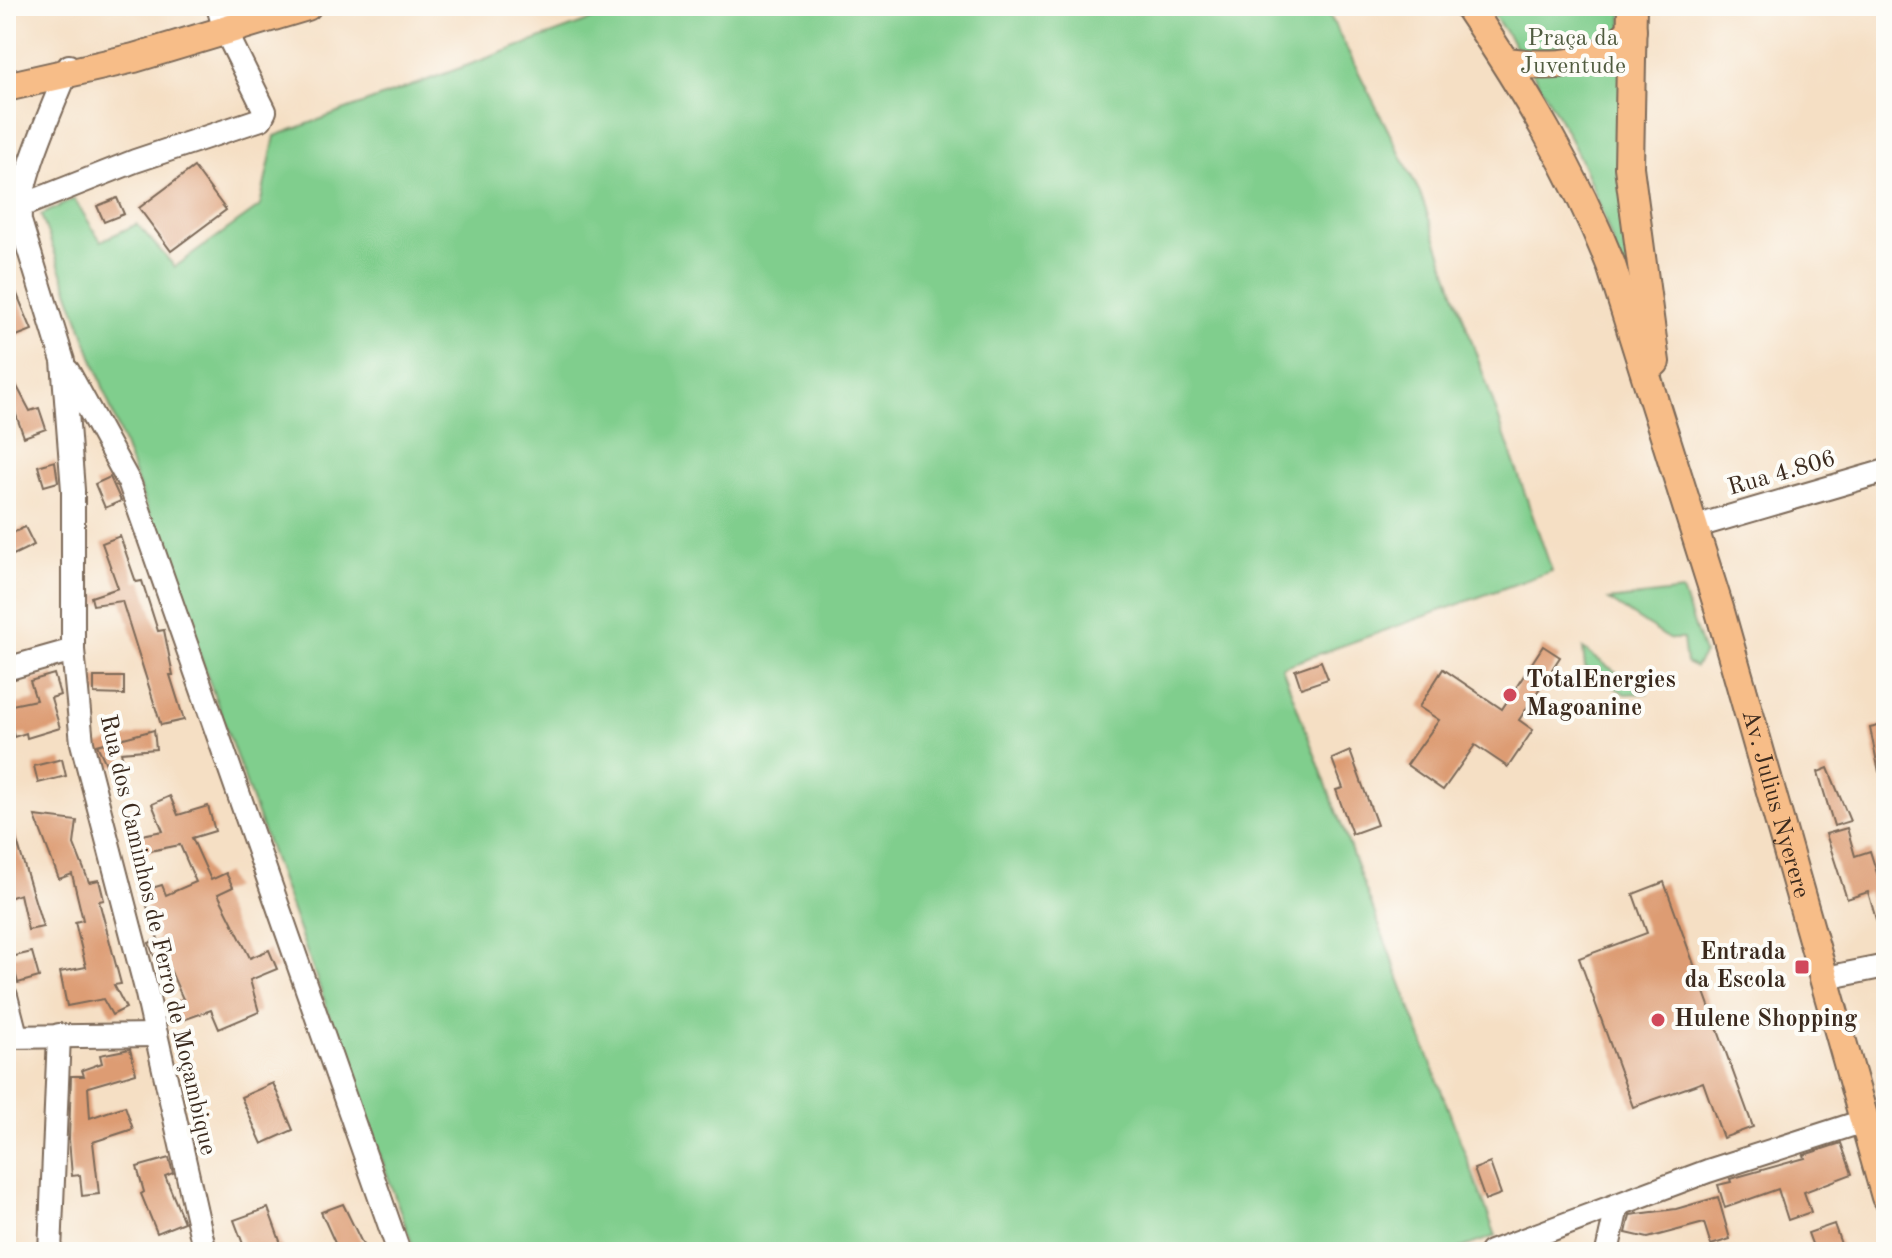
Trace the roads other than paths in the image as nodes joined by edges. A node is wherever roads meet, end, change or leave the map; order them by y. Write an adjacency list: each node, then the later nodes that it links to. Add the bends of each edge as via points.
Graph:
1 (290, 6): 4 (main road)
2 (307, 6): 8 (main road, via 148,54)
3 (1468, 6): 6 (main road, Av. Julius Nyerere)
4 (221, 17): 7 (main road); 9 (street, via 265,111 261,119)
5 (1632, 18): 6 (main road, via 1615,47 1565,66); 11 (main road, Av. Julius Nyerere, via 1629,167)
6 (1506, 62): 11 (main road, Av. Julius Nyerere, via 1544,121 1593,219)
7 (69, 66): 8 (main road); 9 (street)
8 (6, 85)
9 (12, 209): 10 (street, Rua dos Caminhos de Ferro de Moçambique)
10 (63, 361): 14 (street, Rua dos Caminhos de Ferro de Moçambique, via 73,490); 27 (street, via 130,484)
11 (1661, 414): 13 (main road, Av. Julius Nyerere)
12 (1886, 471): 13 (street, Rua 4.806)
13 (1694, 527): 17 (main road, Av. Julius Nyerere)
14 (73, 650): 15 (street); 20 (street, Rua dos Caminhos de Ferro de Moçambique, via 82,743)
15 (6, 669)
16 (1886, 966): 17 (street)
17 (1826, 978): 22 (main road, Av. Julius Nyerere)
18 (6, 996): 21 (street)
19 (59, 1035): 20 (street); 21 (street); 25 (street)
20 (156, 1035): 26 (street, Rua dos Caminhos de Ferro de Moçambique)
21 (11, 1036)
22 (1864, 1121): 23 (main road, Av. Julius Nyerere); 24 (street, via 1708,1171)
23 (1886, 1197)
24 (1617, 1207): 28 (street); 29 (street)
25 (50, 1252)
26 (205, 1252)
27 (399, 1252)
28 (1491, 1252)
29 (1607, 1252)

